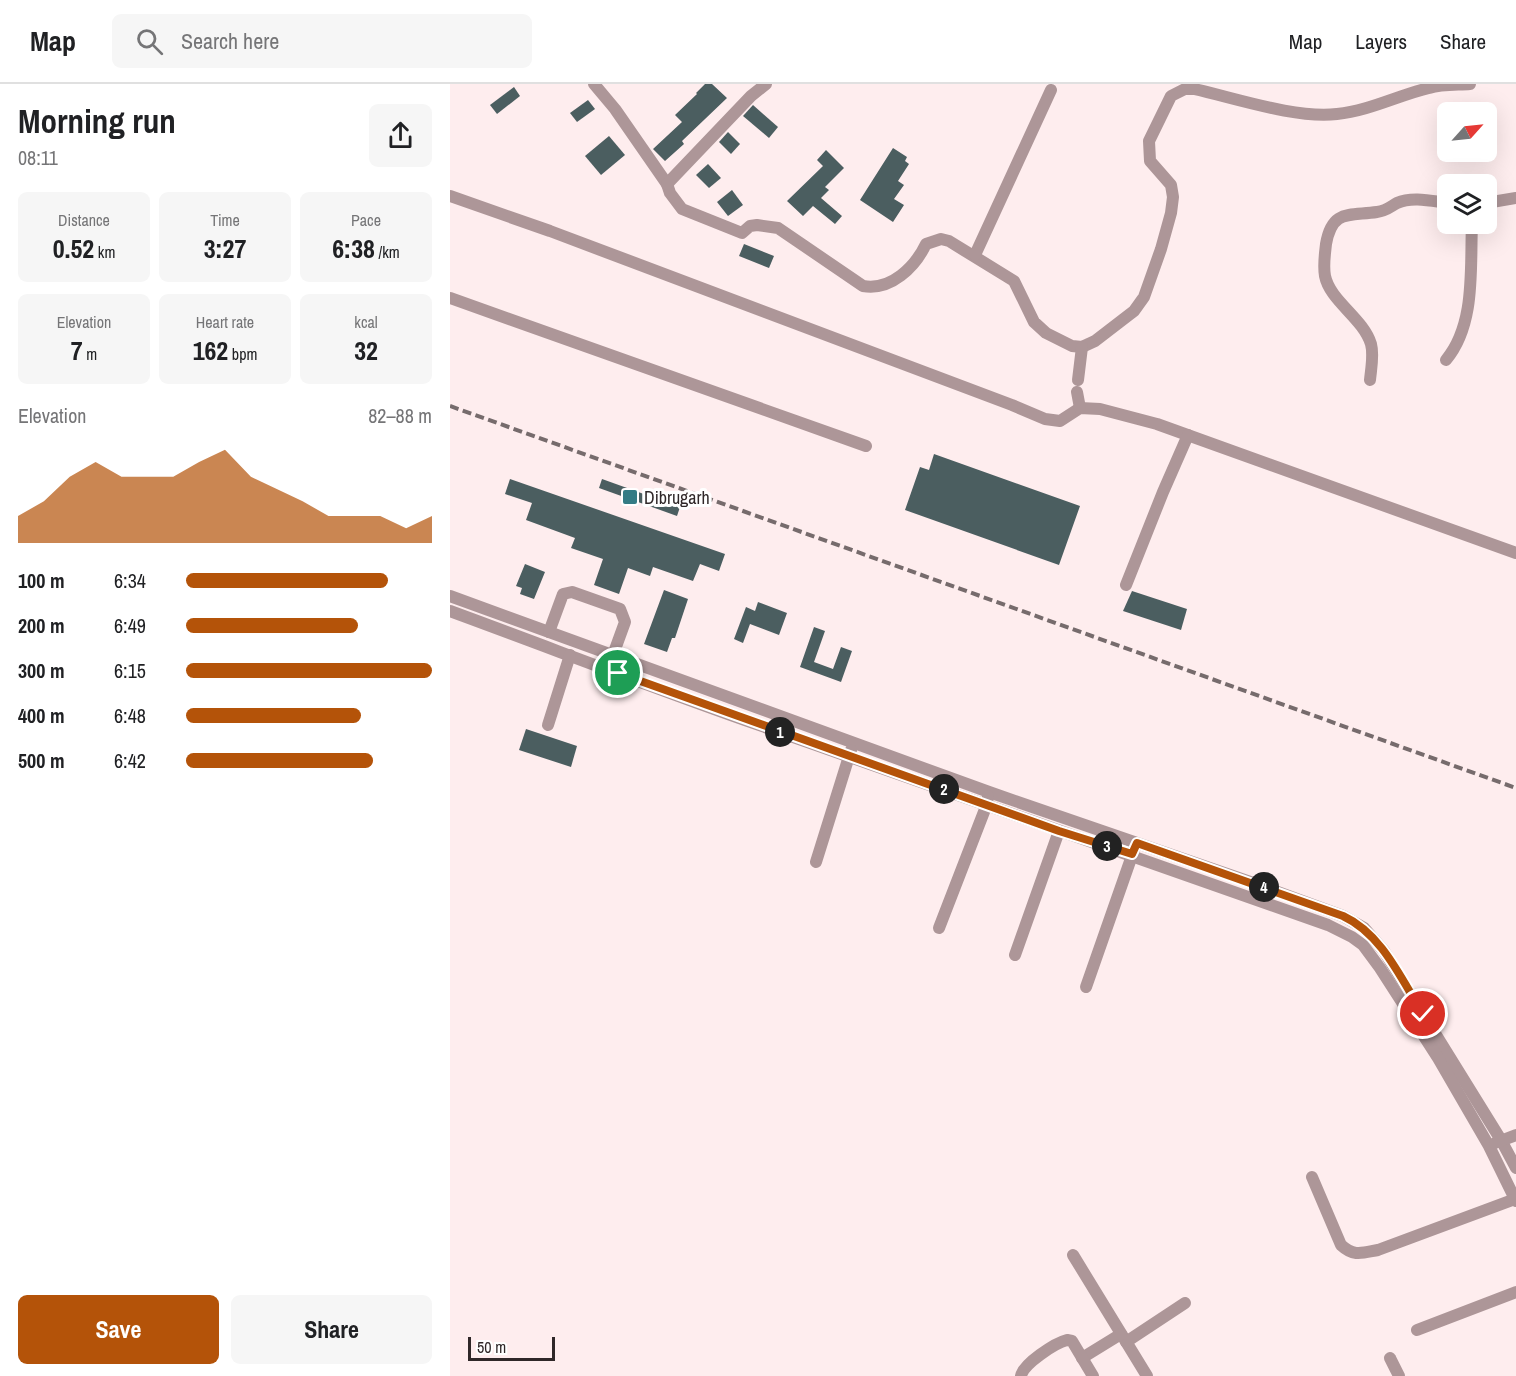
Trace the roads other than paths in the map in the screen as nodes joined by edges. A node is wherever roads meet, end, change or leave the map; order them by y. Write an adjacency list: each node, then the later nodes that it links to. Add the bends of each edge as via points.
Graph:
1 (594, 84): 6 (street)
2 (766, 84): 6 (street)
3 (1470, 84): 4 (street)
4 (1411, 89): 14 (street, via 1347,112 1323,115 1194,89 1171,96 1149,141 1150,161 1173,189 1171,213 1152,276 1139,306)
5 (1051, 90): 12 (street)
6 (667, 184): 12 (street, via 682,209 742,233 757,225 778,228 863,286 873,288 893,281 918,261 926,244 941,239)
7 (450, 196): 17 (street, via 1046,419 1060,421)
8 (1516, 198): 9 (street)
9 (1497, 201)
10 (1437, 202): 16 (street, via 1408,200 1387,210 1346,215 1329,230 1325,278 1367,334 1372,352)
11 (1471, 234): 15 (street, via 1464,325)
12 (975, 255): 14 (street, via 1014,280 1039,328 1071,346)
13 (450, 298): 19 (street)
14 (1082, 347): 17 (street, via 1077,386)
15 (1446, 360)
16 (1370, 380)
17 (1080, 408): 18 (street, via 1100,409)
18 (1188, 435): 20 (street); 21 (street)
19 (866, 446)
20 (1516, 553)
21 (1126, 585)
22 (450, 596): 24 (street)
23 (450, 611): 25 (street)
24 (549, 632): 26 (street); 26 (street, via 563,594 572,592 620,609 625,622)
25 (570, 655): 27 (street); 29 (street)
26 (614, 655): 28 (street)
27 (548, 725)
28 (853, 743): 29 (street); 30 (street)
29 (849, 756): 30 (street); 33 (street)
30 (988, 798): 31 (street); 32 (street); 34 (street)
31 (1059, 831): 32 (street); 35 (street)
32 (1134, 848): 36 (street); 38 (street, via 1343,916 1364,928 1384,951); 39 (street, via 1328,925 1363,945 1438,1058)
33 (816, 862)
34 (939, 928)
35 (1015, 955)
36 (1086, 987)
37 (1516, 1135): 38 (street)
38 (1501, 1140): 39 (street); 40 (street)
39 (1489, 1146): 42 (street)
40 (1516, 1168)
41 (1312, 1177): 42 (street, via 1341,1245 1357,1254)
42 (1516, 1200)
43 (1073, 1255): 47 (street)
44 (1516, 1292): 46 (street)
45 (1185, 1303): 47 (street)
46 (1418, 1330)
47 (1124, 1338): 48 (street); 52 (street)
48 (1082, 1358): 50 (street, via 1071,1341 1064,1340 1022,1370); 51 (street)
49 (1390, 1358): 53 (street)
50 (1021, 1376)
51 (1093, 1376)
52 (1147, 1376)
53 (1399, 1376)

